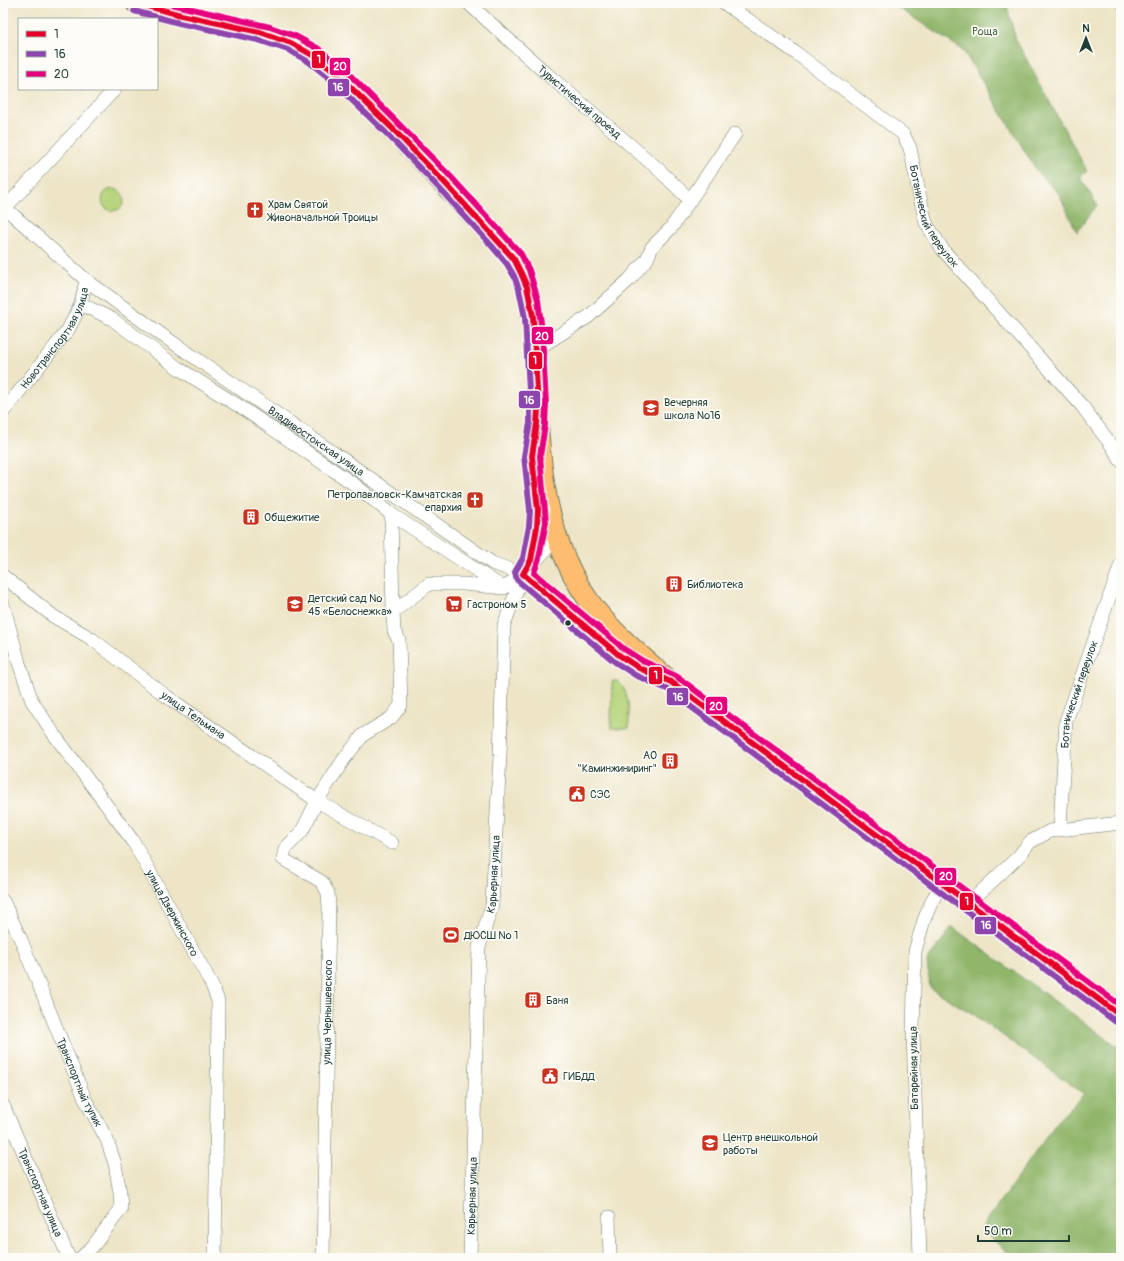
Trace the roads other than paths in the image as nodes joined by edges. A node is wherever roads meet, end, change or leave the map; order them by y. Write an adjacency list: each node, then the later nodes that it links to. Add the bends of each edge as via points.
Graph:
1 (136, 3): 4 (main road)
2 (468, 3): 7 (street, Туристический проезд, via 657,168)
3 (724, 3): 14 (street, Ботанический переулок, via 796,53 903,134 910,148 926,223 943,250 1082,406)
4 (159, 18): 11 (main road, via 255,31 280,38 305,50 345,82 439,177 514,259 524,278 531,301)
5 (114, 90): 8 (street)
6 (734, 134): 7 (street)
7 (690, 200): 11 (street, via 629,280 588,317)
8 (4, 207): 9 (street, Владивостокская улица)
9 (86, 280): 10 (street, Новотранспортная улица); 18 (street, Владивостокская улица, via 492,564)
10 (81, 304): 12 (street, Новотранспортная улица, via 68,330); 15 (street, via 112,319 178,368 355,485)
11 (535, 350): 13 (main road)
12 (3, 412)
13 (538, 420): 16 (main road, via 546,499); 18 (street, Карьерная улица, via 532,456 538,521)
14 (1121, 461)
15 (391, 514): 20 (street); 22 (street)
16 (557, 538): 18 (street, Карьерная улица); 23 (main road, via 574,578 595,610 617,634)
17 (1121, 564): 26 (street, Ботанический переулок, via 1066,721)
18 (526, 571): 20 (street); 23 (street, Владивостокская улица, via 619,655 639,668); 38 (street, Карьерная улица, via 504,625 492,905 479,947)
19 (3, 576): 24 (street, улица Тельмана, via 53,616 92,638 166,696)
20 (504, 588): 22 (street, via 429,584)
21 (3, 604): 36 (street, улица Дзержинского, via 32,701 133,841 198,957 217,999)
22 (393, 612): 24 (street, via 394,631 399,640 401,705 391,718 363,735)
23 (671, 682): 28 (main road, Владивостокская улица)
24 (317, 801): 27 (street, улица Тельмана); 37 (street, улица Чернышевского, via 302,831 285,848 283,859 322,882 328,893)
25 (1121, 823): 26 (street)
26 (1060, 830): 30 (street, via 1050,831 1030,842 1018,857)
27 (392, 843)
28 (942, 883): 30 (main road, Владивостокская улица); 40 (street, Батарейная улица, via 924,920 915,951 913,1031)
29 (3, 901): 35 (street, Транспортный тупик, via 85,1099 107,1140 115,1164 121,1208)
30 (969, 903): 31 (main road, Владивостокская улица)
31 (1121, 1016)
32 (3, 1105): 34 (street, Транспортная улица)
33 (609, 1217): 39 (street)
34 (69, 1258)
35 (82, 1258)
36 (215, 1258)
37 (323, 1258)
38 (470, 1258)
39 (610, 1258)
40 (920, 1258)

